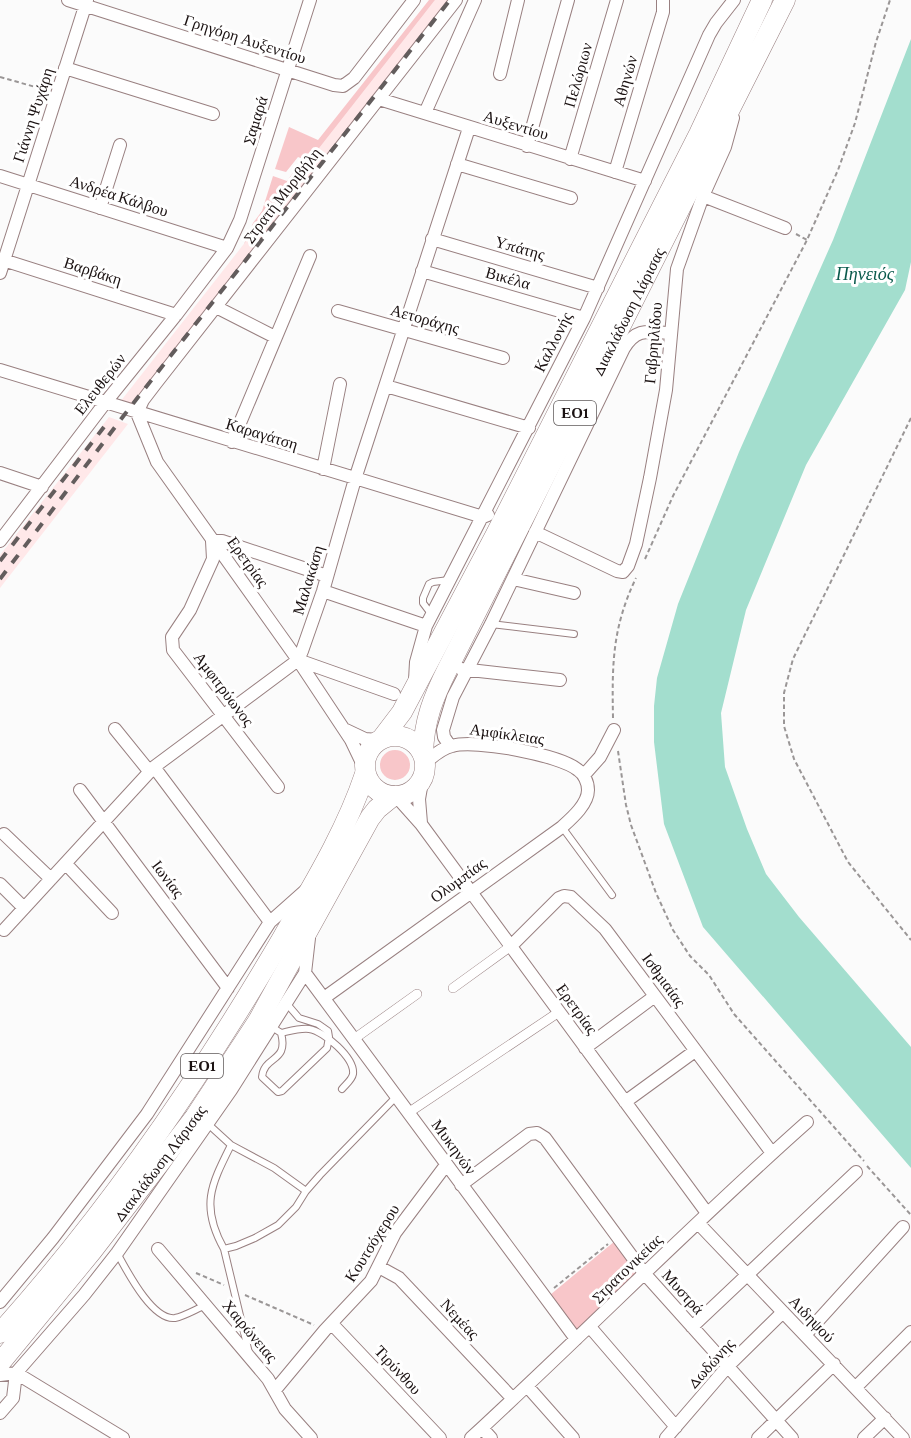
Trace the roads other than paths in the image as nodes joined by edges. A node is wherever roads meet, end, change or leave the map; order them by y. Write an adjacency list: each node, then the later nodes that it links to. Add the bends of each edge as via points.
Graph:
1 (68, 0): 13 (street, Γρηγόρη Αυξεντίου)
2 (310, 0): 16 (street, Σαμαρά)
3 (414, 0): 16 (street, Γρηγόρη Αυξεντίου, via 344,86)
4 (456, 0): 19 (street, Στρατή Μυριβήλη)
5 (476, 0): 20 (street)
6 (518, 0): 17 (street)
7 (568, 0): 24 (street)
8 (617, 0): 25 (street, Πελώριων)
9 (663, 0): 27 (street, Αθηνών, via 663,12)
10 (734, 0): 14 (street, Καλλoνής)
11 (762, 0): 63 (main road, Διακλάδωση Λάρισας / ΕΟ1, via 699,134)
12 (784, 0): 18 (main road, Διακλάδωση Λάρισας / ΕΟ1)
13 (86, 3): 15 (street, Γιάννη Ψυχάρη); 16 (street, Γρηγόρη Αυξεντίου)
14 (724, 5): 29 (street, Καλλoνής)
15 (65, 68): 21 (street); 30 (street, Γιάννη Ψυχάρη)
16 (289, 70): 36 (street, Σαμαρά, via 240,220)
17 (500, 74)
18 (745, 79): 31 (street, Γαβρηιλίδου, via 725,147); 55 (main road, Διακλάδωση Λάρισας / ΕΟ1)
19 (379, 99): 20 (street, Αυξεντίου); 42 (street, Στρατή Μυριβήλη)
20 (425, 113): 22 (street, Αυξεντίου)
21 (213, 114)
22 (469, 128): 24 (street, Αυξεντίου); 26 (street, Μαλακάση)
23 (120, 145): 33 (street)
24 (527, 146): 25 (street, Αυξεντίου)
25 (570, 159): 27 (street, Αυξεντίου)
26 (457, 164): 32 (street); 35 (street, Μαλακάση)
27 (615, 172): 29 (street, Αυξεντίου)
28 (0, 176): 30 (street, Ανδρέα Κάλβου)
29 (645, 181): 41 (street, Καλλoνής)
30 (28, 185): 33 (street, Ανδρέα Κάλβου); 38 (street, Γιάννη Ψυχάρη)
31 (704, 196): 34 (street); 47 (street, Γαβρηιλίδου, via 677,269)
32 (571, 198)
33 (100, 207): 36 (street, Ανδρέα Κάλβου)
34 (785, 228)
35 (432, 239): 39 (street, Μαλακάση); 41 (street, Υπάτης)
36 (227, 248): 44 (street, Ελευθερών)
37 (310, 256): 48 (street)
38 (2, 260): 40 (street, Γιάννη Ψυχάρη); 44 (street, Βαρβάκη)
39 (422, 271): 45 (street, Βικέλα); 46 (street, Μαλακάση)
40 (0, 273)
41 (598, 288): 45 (street, Καλλoνής)
42 (216, 307): 48 (street); 54 (street, Στρατή Μυριβήλη, via 149,391)
43 (338, 311): 46 (street, Αετοράχης)
44 (176, 315): 53 (street, Ελευθερών)
45 (584, 318): 56 (street, Καλλoνής)
46 (404, 330): 49 (street, Αετοράχης); 52 (street, Μαλακάση)
47 (670, 333): 58 (street, via 644,331 630,340); 65 (street, Γαβρηιλίδου, via 666,390 639,532 626,571)
48 (275, 337): 57 (street)
49 (503, 358)
50 (0, 370): 53 (street, Καραγάτση)
51 (340, 384): 59 (street)
52 (386, 386): 56 (street); 61 (street, Μαλακάση)
53 (105, 404): 54 (street, Καραγάτση); 62 (street, Ελευθερών)
54 (137, 413): 57 (street, Καραγάτση); 67 (street, Ερετρίας, via 157,462)
55 (571, 420): 58 (street); 76 (main road, Διακλάδωση Λάρισας / ΕΟ1)
56 (528, 428): 64 (street, Καλλoνής)
57 (232, 442): 59 (street, Καραγάτση)
58 (568, 464): 65 (street)
59 (323, 469): 61 (street, Καραγάτση)
60 (0, 473): 62 (street)
61 (355, 479): 64 (street, Καραγάτση); 68 (street, Μαλακάση)
62 (42, 487): 66 (street, Ελευθερών)
63 (512, 501): 64 (street); 78 (main road, Διακλάδωση Λάρισας / ΕΟ1)
64 (483, 518): 72 (street, Καλλoνής)
65 (535, 532): 69 (street)
66 (0, 541)
67 (212, 541): 68 (street); 75 (street, Ερετρίας); 80 (street, Αμφιτρύωνος, via 213,559 190,610 172,637 173,650)
68 (327, 576): 70 (street, Μαλακάση)
69 (513, 579): 71 (street); 73 (street)
70 (323, 591): 72 (street); 75 (street, Μαλακάση)
71 (574, 594)
72 (429, 621): 78 (street, Καλλoνής, via 416,662)
73 (491, 624): 74 (lane); 76 (street)
74 (574, 634)
75 (298, 660): 79 (street); 80 (street); 81 (street, Ερετρίας)
76 (457, 669): 77 (street); 85 (street, via 443,726); 86 (main road, Διακλάδωση Λάρισας / ΕΟ1, via 434,698 425,723)
77 (560, 680)
78 (415, 687): 84 (main road, Διακλάδωση Λάρισας / ΕΟ1, via 402,712)
79 (394, 694)
80 (223, 715): 87 (street); 90 (street, Αμφιτρύωνος)
81 (341, 725): 84 (street, Ερετρίας, via 365,739); 88 (street, Ερετρίας)
82 (115, 729): 87 (street)
83 (614, 730): 89 (street, via 600,757)
84 (380, 739): 86 (main road, via 392,735 411,740); 88 (main road, ΕΟ1, via 367,752)
85 (450, 746): 86 (street, Αμφίκλειας); 89 (street, Αμφίκλειας, via 480,745 546,756 571,765)
86 (424, 764): 92 (main road, ΕΟ1, via 412,790); 94 (street, via 419,799)
87 (152, 769): 93 (street); 105 (street)
88 (364, 771): 92 (main road, via 375,789); 99 (main road, Διακλάδωση Λάρισας / ΕΟ1, via 353,805)
89 (584, 775): 95 (street, Ολυμπίας, via 588,789 585,800)
90 (278, 787)
91 (80, 790): 93 (street, Ιωνίας)
92 (394, 796): 94 (street, Ερετρίας); 107 (main road, Διακλάδωση Λάρισας / ΕΟ1, via 370,818)
93 (104, 821): 97 (street); 110 (street, Ιωνίας)
94 (421, 824): 101 (street, Ερετρίας)
95 (562, 827): 101 (street, Ολυμπίας); 102 (lane)
96 (4, 834): 98 (street)
97 (66, 864): 98 (street); 104 (street)
98 (51, 879): 103 (street)
99 (314, 883): 105 (street); 150 (main road, Διακλάδωση Λάρισας / ΕΟ1, via 173,1110 83,1232)
100 (0, 884): 103 (street)
101 (471, 891): 108 (street, Ερετρίας); 114 (street, Ολυμπίας)
102 (612, 895)
103 (24, 908): 106 (street)
104 (112, 913)
105 (270, 922): 110 (street)
106 (4, 930)
107 (309, 931): 109 (street); 156 (main road, Διακλάδωση Λάρισας / ΕΟ1, via 258,1022 195,1117)
108 (512, 946): 111 (street); 113 (street, Ισθμιαίας, via 559,898 571,897 605,929); 116 (street, Ερετρίας)
109 (305, 973): 114 (street, Μυκηνών); 115 (street)
110 (228, 988): 143 (street, via 117,1155)
111 (453, 988)
112 (417, 994): 119 (street)
113 (654, 996): 120 (street); 121 (street, Ισθμιαίας)
114 (324, 998): 119 (street, Μυκηνών)
115 (286, 1004): 117 (street); 118 (lane, via 299,1018 328,1031)
116 (559, 1012): 120 (street, Ερετρίας); 125 (street)
117 (276, 1030): 118 (lane, via 310,1029); 118 (lane, via 283,1050 262,1077 278,1092 327,1048); 127 (street)
118 (329, 1038): 122 (lane, via 351,1063 353,1073)
119 (354, 1040): 123 (street, Μυκηνών)
120 (585, 1048): 124 (street, Ερετρίας)
121 (695, 1051): 124 (street); 129 (street, Ισθμιαίας)
122 (342, 1089)
123 (396, 1097): 125 (street, Μυκηνών); 133 (lane)
124 (625, 1102): 134 (street, Ερετρίας)
125 (408, 1113): 130 (street, Μυκηνών)
126 (807, 1122): 129 (street, Στρατονικείας)
127 (208, 1124): 128 (lane); 139 (street)
128 (231, 1145): 133 (lane); 138 (lane, via 213,1183 211,1204 212,1226)
129 (772, 1153): 134 (street, Στρατονικείας)
130 (446, 1165): 132 (street, Μυκηνών); 140 (street, Κουτσόχερου, via 395,1233)
131 (856, 1172): 142 (street)
132 (461, 1185): 141 (street, Μυστρά, via 529,1134 537,1133); 152 (street, Μυκηνών)
133 (306, 1191): 138 (lane, via 296,1208 278,1225)
134 (708, 1213): 135 (street, Στρατονικείας)
135 (698, 1223): 141 (street, Στρατονικείας); 142 (street, Αιδηψού)
136 (903, 1227): 151 (street)
137 (158, 1249): 144 (street, Χαιρώνειας)
138 (224, 1249): 153 (lane)
139 (117, 1253): 144 (lane, via 139,1291 159,1313 175,1318); 156 (street, via 84,1295)
140 (379, 1267): 146 (street, Κουτσόχερου); 161 (street, Νεμέας, via 399,1278)
141 (644, 1273): 147 (street, Στρατονικείας); 148 (street, Μυστρά)
142 (747, 1274): 145 (street, Αιδηψού); 148 (street)
143 (0, 1302)
144 (206, 1305): 153 (street, Χαιρώνειας)
145 (783, 1312): 151 (street, Αιδηψού); 155 (street, Δωδώνης)
146 (328, 1327): 160 (street, Κουτσόχερου); 169 (street, Τιρύνθου)
147 (590, 1327): 152 (street, Στρατονικείας); 165 (street)
148 (692, 1327): 155 (street, Μυστρά)
149 (911, 1332): 159 (street)
150 (0, 1333)
151 (805, 1335): 154 (street, Αιδηψού)
152 (576, 1339): 158 (street, Στρατονικείας)
153 (250, 1358): 160 (street, Χαιρώνειας)
154 (834, 1364): 159 (street, Αιδηψού); 164 (street)
155 (728, 1366): 164 (street, Μυστρά); 165 (street, Δωδώνης)
156 (8, 1368): 157 (street); 162 (street, via 13,1398); 167 (street)
157 (0, 1375)
158 (528, 1386): 161 (street, Στρατονικείας); 172 (street)
159 (856, 1387): 163 (street, Αιδηψού)
160 (275, 1390): 168 (street, Χαιρώνειας)
161 (513, 1399): 166 (street, Στρατονικείας)
162 (0, 1413)
163 (885, 1418): 176 (street); 177 (street, Αιδηψού)
164 (776, 1421): 174 (street); 175 (street, Μυστρά)
165 (676, 1427): 173 (street, Δωδώνης)
166 (482, 1428): 170 (street, Στρατονικείας); 171 (street)
167 (123, 1438)
168 (311, 1438)
169 (440, 1438)
170 (471, 1438)
171 (491, 1438)
172 (573, 1438)
173 (666, 1438)
174 (758, 1438)
175 (792, 1438)
176 (864, 1438)
177 (903, 1438)

